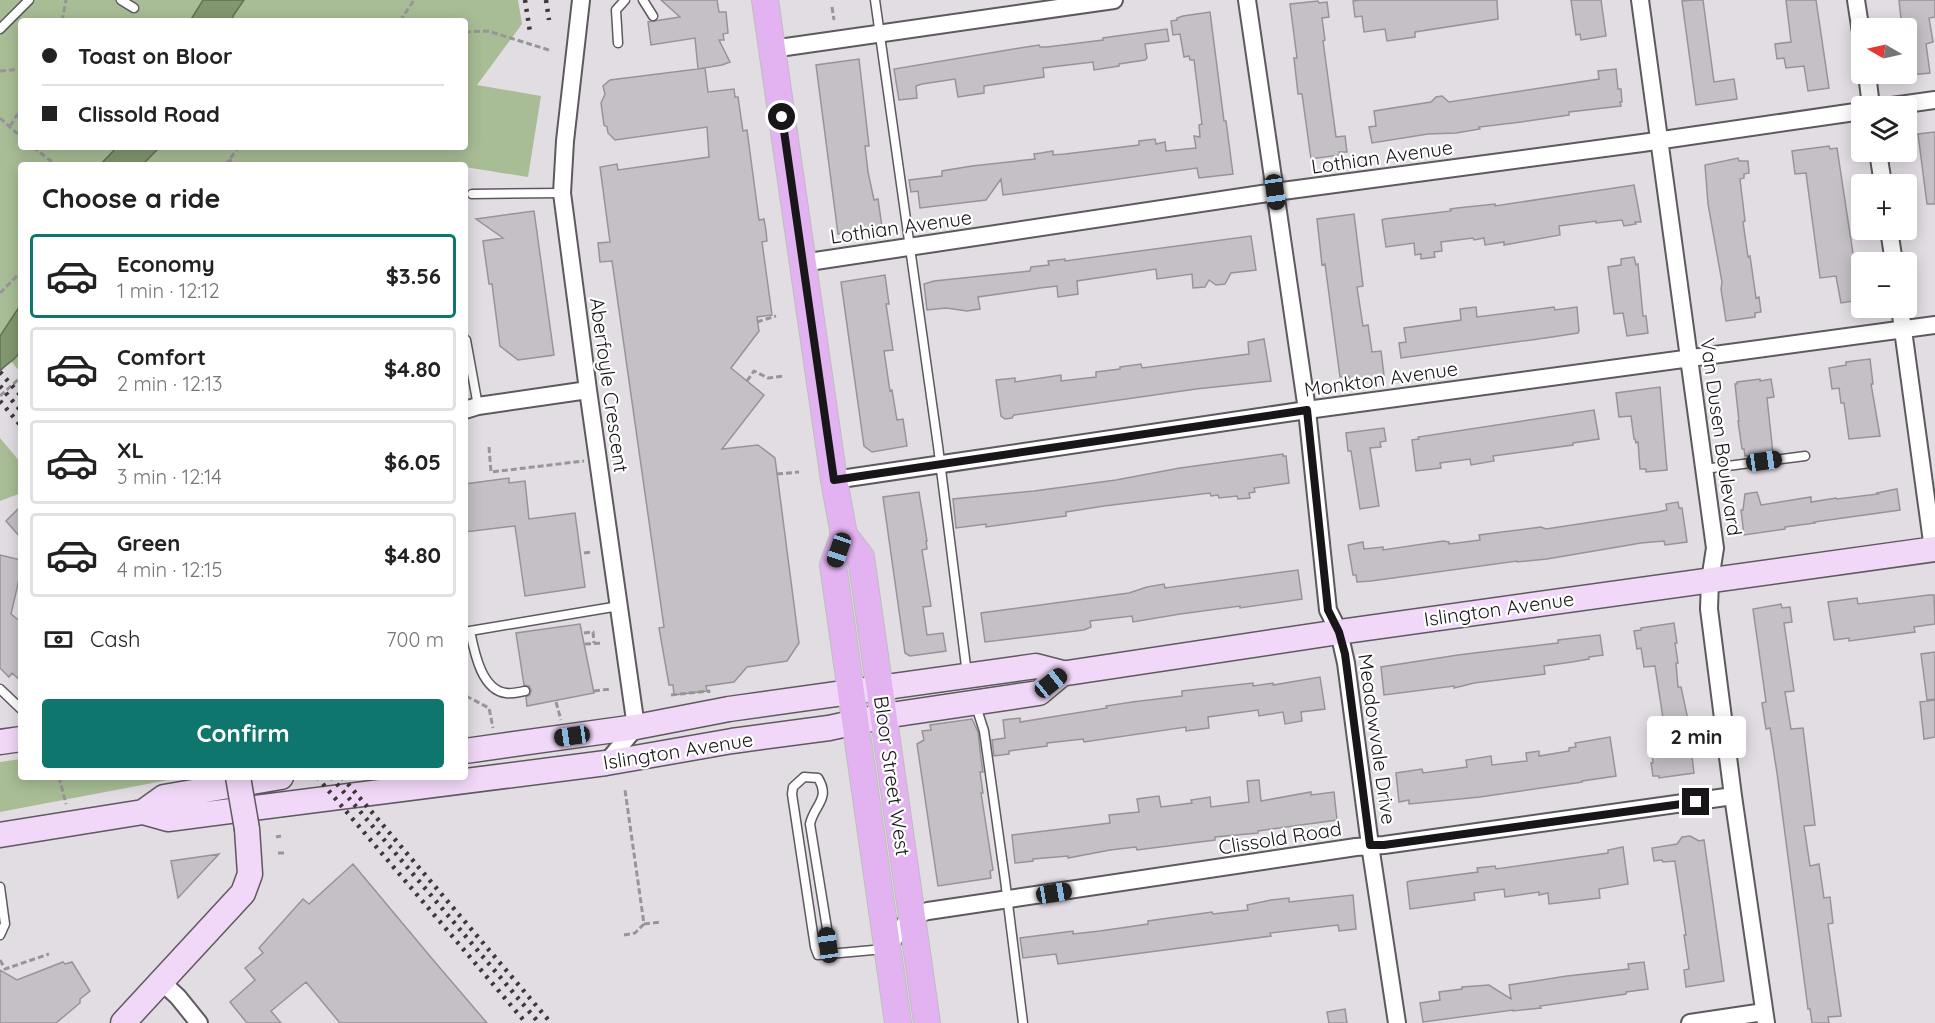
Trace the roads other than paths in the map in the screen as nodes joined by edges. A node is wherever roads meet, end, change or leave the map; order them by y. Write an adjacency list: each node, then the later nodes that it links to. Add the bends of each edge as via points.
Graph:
1 (29, 0): 15 (lane)
2 (121, 0): 12 (lane)
3 (581, 0): 24 (street, Aberfoyle Crescent)
4 (626, 0): 17 (lane, via 616,10)
5 (643, 0): 13 (lane)
6 (765, 0): 18 (main road, Bloor Street West)
7 (875, 0): 16 (lane)
8 (1114, 0): 16 (street)
9 (1247, 0): 23 (street, Meadowvale Drive)
10 (1640, 0): 22 (street, Van Dusen Boulevard)
11 (1856, 0): 14 (street)
12 (134, 8)
13 (653, 16)
14 (1859, 18)
15 (0, 29)
16 (880, 33): 18 (street); 26 (lane)
17 (618, 43)
18 (772, 49): 27 (main road, Bloor Street West)
19 (1935, 100): 20 (street)
20 (1917, 103)
21 (1851, 113): 22 (street, Lothian Avenue)
22 (1659, 141): 23 (street, Lothian Avenue); 31 (street, Van Dusen Boulevard)
23 (1275, 192): 26 (street, Lothian Avenue); 35 (street, Meadowvale Drive)
24 (562, 193): 25 (lane); 33 (street, Aberfoyle Crescent)
25 (471, 194)
26 (910, 248): 27 (street, Lothian Avenue); 37 (lane)
27 (802, 263): 39 (main road, Bloor Street West)
28 (1902, 318): 30 (street)
29 (1935, 325): 30 (street, Monkton Avenue)
30 (1904, 329): 31 (street, Monkton Avenue); 41 (street)
31 (1689, 358): 35 (street, Monkton Avenue); 38 (street, Van Dusen Boulevard)
32 (468, 367): 34 (lane)
33 (588, 390): 34 (street); 43 (street, Aberfoyle Crescent)
34 (471, 408)
35 (1307, 410): 37 (street, Monkton Avenue); 44 (street, Meadowvale Drive, via 1328,610)
36 (1805, 456): 38 (lane)
37 (940, 465): 39 (street, Monkton Avenue); 46 (lane)
38 (1704, 469): 42 (street, Van Dusen Boulevard, via 1715,548)
39 (834, 480): 40 (main road, Bloor Street West)
40 (844, 535): 48 (main road, Bloor Street West, via 861,557); 50 (main road, Bloor Street West, via 834,565)
41 (1934, 549): 42 (main road, Islington Avenue)
42 (1710, 580): 44 (main road, Islington Avenue); 64 (street, Van Dusen Boulevard, via 1709,609)
43 (619, 606): 49 (lane, via 470,631 478,666 491,686 505,693); 56 (street, Aberfoyle Crescent)
44 (1339, 632): 45 (main road, Islington Avenue); 67 (street, Meadowvale Drive)
45 (1063, 673): 46 (main road, Islington Avenue, via 1036,666); 51 (main road, Islington Avenue, via 1039,693)
46 (967, 676): 48 (main road, Islington Avenue)
47 (0, 688): 52 (lane)
48 (880, 689): 50 (main road, Islington Avenue); 54 (main road, Bloor Street West)
49 (525, 691)
50 (851, 693): 53 (main road, Islington Avenue); 55 (main road, Bloor Street West)
51 (975, 703): 54 (main road, Islington Avenue); 69 (lane, via 984,731)
52 (18, 706)
53 (729, 709): 56 (main road, Islington Avenue); 58 (main road)
54 (884, 716): 55 (main road, Islington Avenue); 70 (main road, Bloor Street West)
55 (856, 722): 58 (main road, Islington Avenue); 72 (main road, Bloor Street West)
56 (636, 727): 60 (main road, Islington Avenue); 61 (street)
57 (18, 739): 59 (main road)
58 (732, 741): 61 (main road, Islington Avenue)
59 (0, 742)
60 (468, 751)
61 (606, 763): 65 (main road, Islington Avenue, via 168,819)
62 (239, 780): 74 (main road, bridge, via 250,874 243,892)
63 (263, 780): 65 (main road, Islington Avenue, via 164,797)
64 (1733, 796): 67 (street, Clissold Road); 75 (street, Van Dusen Boulevard)
65 (143, 812): 66 (main road, Islington Avenue)
66 (0, 835)
67 (1370, 845): 69 (street, Clissold Road); 81 (street, Meadowvale Drive)
68 (0, 887): 71 (lane, via 5,924)
69 (1008, 900): 70 (street, Clissold Road); 80 (lane)
70 (911, 916): 72 (street); 79 (main road, Bloor Street West)
71 (0, 935)
72 (886, 949): 73 (lane); 78 (main road, Bloor Street West)
73 (831, 953): 73 (lane, via 818,954 813,939 792,794 793,787 804,777 818,778 823,786 810,824)
74 (162, 982): 76 (main road); 77 (street)
75 (1765, 1017): 82 (street)
76 (123, 1023)
77 (199, 1023)
78 (898, 1023)
79 (927, 1023)
80 (1023, 1023)
81 (1397, 1023)
82 (1690, 1023)

